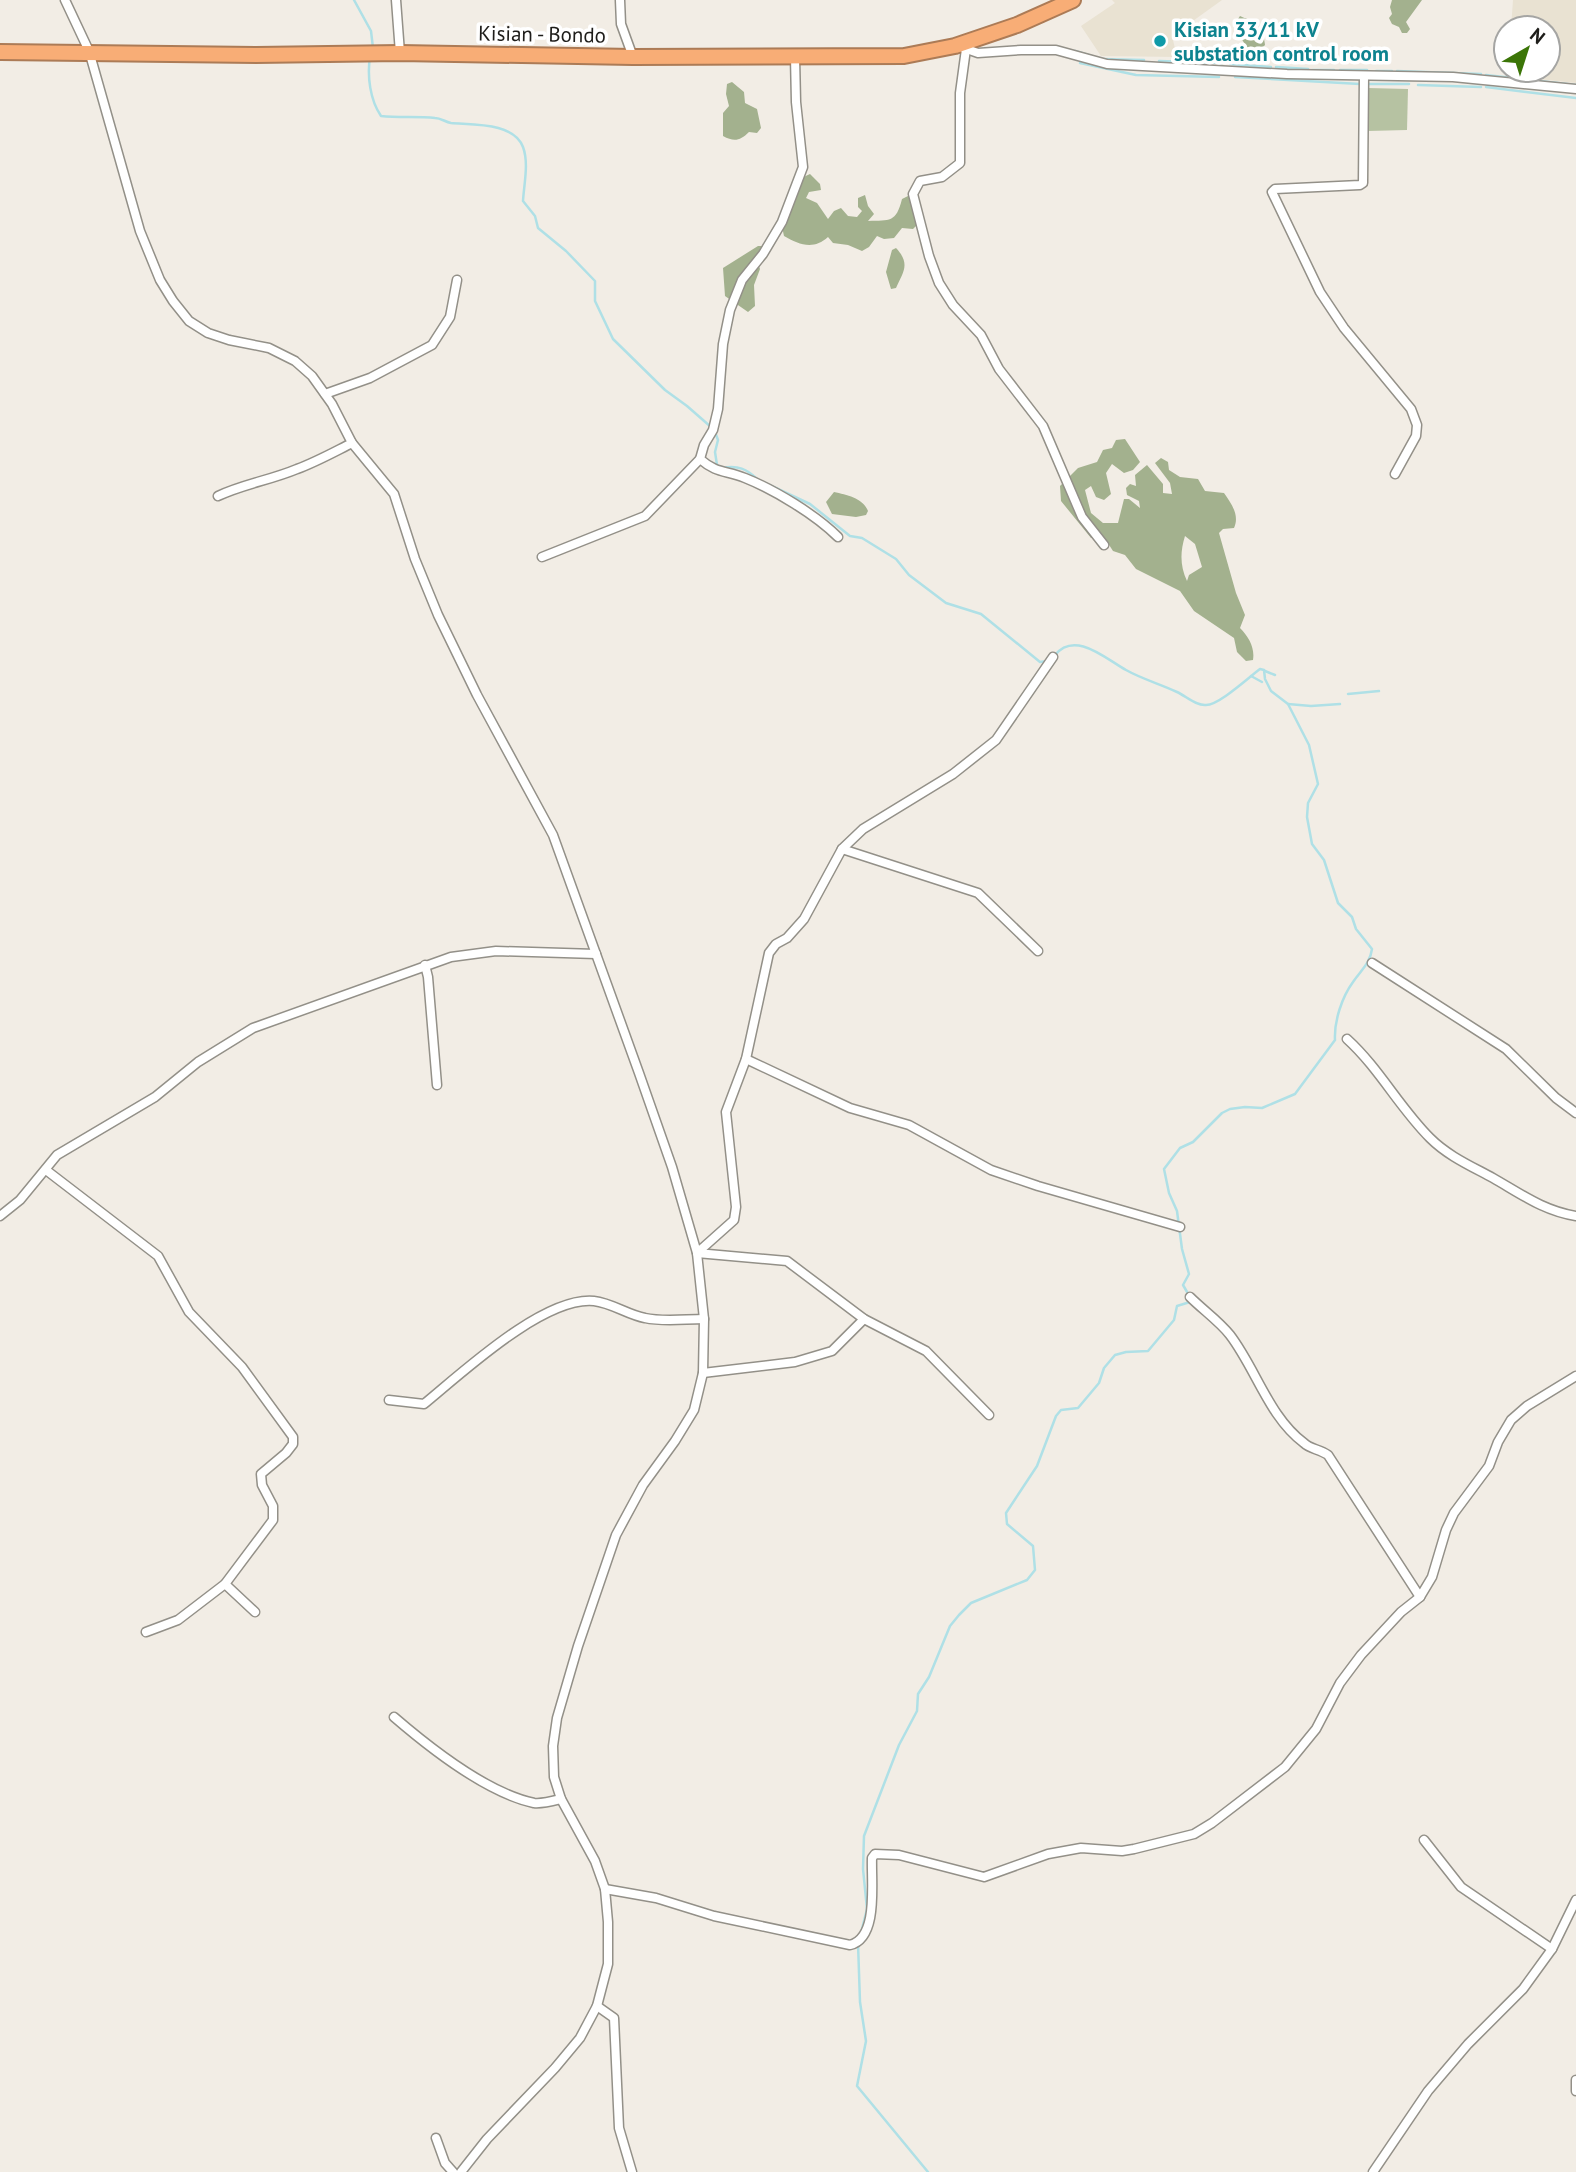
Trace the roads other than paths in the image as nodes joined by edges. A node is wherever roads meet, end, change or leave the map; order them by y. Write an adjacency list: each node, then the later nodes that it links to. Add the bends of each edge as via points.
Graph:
1 (65, 0): 6 (street)
2 (396, 0): 8 (street)
3 (620, 0): 9 (street, via 621,24)
4 (1073, 0): 5 (highway, Kisian - Bondo)
5 (960, 48): 10 (highway, Kisian - Bondo, via 904,56); 11 (street, via 978,53 1051,50 1107,64); 20 (street, via 960,163 942,177 920,181 916,187 913,194 920,226 939,283 1044,426 1082,517)
6 (89, 51): 7 (highway, Kisian - Bondo); 8 (highway, Kisian - Bondo); 14 (street, via 140,231 173,301 189,321 208,333 269,348 295,361)
7 (0, 52)
8 (400, 53): 9 (highway, Kisian - Bondo)
9 (633, 57): 10 (highway, Kisian - Bondo)
10 (795, 57): 16 (street, via 803,167 782,222 742,280 730,310 718,408)
11 (1364, 76): 12 (street, via 1480,79); 17 (street, via 1363,183 1272,192 1320,292 1410,409 1417,425 1416,436)
12 (1576, 89)
13 (457, 280): 14 (street, via 450,317 432,345 370,378)
14 (325, 394): 15 (street)
15 (352, 443): 18 (street, via 298,469); 25 (street, via 394,494 438,615 553,835)
16 (700, 459): 19 (street, via 712,469 744,477 774,492 823,522); 21 (street, via 645,516)
17 (1395, 474)
18 (218, 496)
19 (838, 537)
20 (1104, 545)
21 (542, 557)
22 (1053, 657): 23 (street, via 996,740)
23 (842, 849): 24 (street, via 978,893); 29 (street, via 804,919 769,953)
24 (1038, 951)
25 (596, 954): 27 (street, via 496,950); 36 (street)
26 (1372, 964): 31 (street, via 1506,1049)
27 (425, 965): 30 (street); 32 (street, via 253,1028 198,1062 155,1097 57,1154)
28 (1347, 1039): 34 (street, via 1424,1132 1451,1156 1541,1207)
29 (746, 1059): 35 (street, via 850,1108 909,1125 991,1170); 36 (street, via 726,1112 734,1220)
30 (437, 1086)
31 (1576, 1113)
32 (46, 1170): 33 (street); 44 (street, via 158,1256 190,1312 242,1367 293,1437 286,1453 261,1474 261,1485 273,1506 272,1520)
33 (0, 1216)
34 (1576, 1216)
35 (1180, 1227)
36 (697, 1253): 38 (street); 39 (street, via 787,1261)
37 (1190, 1297): 45 (street, via 1229,1335 1284,1425 1303,1443 1328,1455)
38 (704, 1319): 40 (street); 42 (street, via 646,1318 595,1301 566,1303 500,1343 424,1404)
39 (864, 1319): 40 (street, via 832,1351 795,1363); 43 (street, via 926,1351)
40 (703, 1373): 49 (street, via 694,1410 616,1535 578,1646 553,1746 554,1777)
41 (1576, 1376): 45 (street, via 1518,1413 1505,1428 1489,1466 1454,1513 1432,1577)
42 (389, 1400)
43 (989, 1415)
44 (225, 1584): 46 (street); 47 (street, via 178,1620)
45 (1420, 1597): 51 (street, via 1361,1656 1340,1683 1316,1729 1285,1767 1194,1833 1122,1851 1081,1848 1048,1854 984,1877 877,1854 872,1858 871,1915 862,1939 850,1945)
46 (255, 1612)
47 (146, 1632)
48 (394, 1717): 49 (street, via 430,1749 499,1791 536,1803)
49 (561, 1799): 51 (street)
50 (1424, 1840): 53 (street, via 1461,1887)
51 (605, 1889): 54 (street, via 608,1964)
52 (1576, 1900): 53 (street)
53 (1552, 1948): 61 (street, via 1523,1989 1428,2091)
54 (597, 2006): 59 (street, via 580,2038); 60 (street, via 614,2018 619,2128)
55 (1576, 2080): 56 (street)
56 (1576, 2091)
57 (436, 2138): 58 (street, via 445,2164)
58 (453, 2172)
59 (461, 2172)
60 (632, 2172)
61 (1373, 2172)

